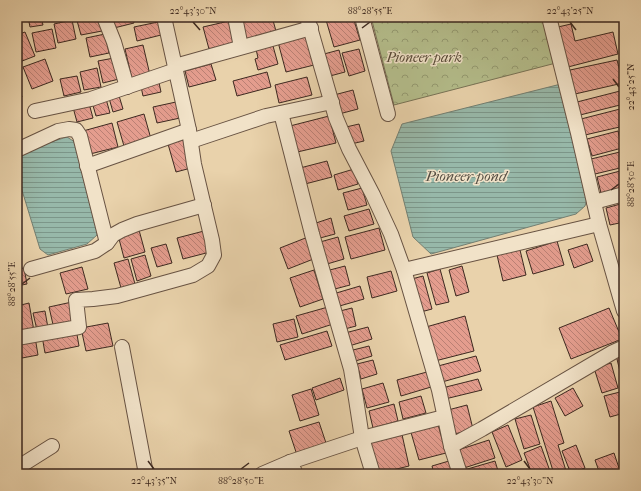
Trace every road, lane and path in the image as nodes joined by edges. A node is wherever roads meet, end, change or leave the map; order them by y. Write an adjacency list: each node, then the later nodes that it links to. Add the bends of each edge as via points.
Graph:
1 (104, 17): 9 (street)
2 (164, 17): 8 (street)
3 (235, 17): 7 (street)
4 (362, 17): 13 (street)
5 (549, 17): 18 (street)
6 (309, 23): 7 (street); 10 (street)
7 (241, 47): 8 (street)
8 (175, 68): 9 (street); 14 (street)
9 (127, 87): 11 (street, via 91,99)
10 (332, 102): 12 (street); 23 (street, via 340,130 373,195)
11 (35, 111)
12 (281, 113): 14 (street); 29 (street, via 312,234 351,369)
13 (388, 114)
14 (190, 136): 16 (street); 19 (street)
15 (17, 150): 16 (street, via 58,131 76,130 80,136)
16 (87, 166): 21 (street)
17 (624, 194): 18 (street)
18 (594, 202): 20 (street)
19 (204, 205): 21 (street, via 136,224 113,235); 25 (street, via 214,255 208,266 193,275 116,296 76,300 79,327)
20 (599, 224): 23 (street); 24 (street)
21 (107, 243): 22 (street, via 95,251)
22 (31, 270)
23 (404, 270): 28 (street)
24 (624, 311)
25 (17, 338)
26 (122, 347): 34 (street)
27 (624, 347): 31 (street)
28 (444, 417): 29 (street); 31 (street)
29 (362, 438): 33 (street); 36 (street)
30 (52, 446): 32 (street)
31 (451, 446): 37 (street)
32 (17, 468)
33 (293, 468): 35 (street)
34 (146, 474)
35 (262, 474)
36 (373, 474)
37 (460, 474)

